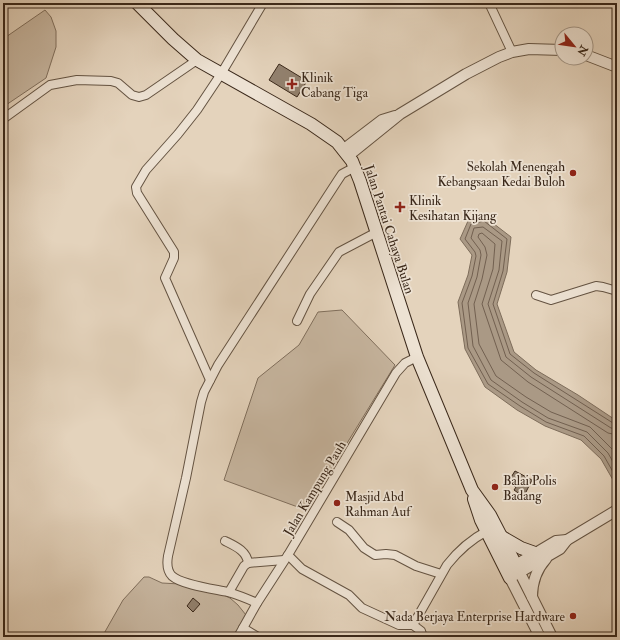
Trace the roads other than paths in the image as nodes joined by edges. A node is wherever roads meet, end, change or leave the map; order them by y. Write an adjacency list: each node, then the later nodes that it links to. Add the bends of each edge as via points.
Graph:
1 (137, 3): 7 (main road, Jalan Pantai Cahaya Bulan)
2 (263, 3): 9 (street)
3 (492, 5): 5 (street)
4 (554, 50): 5 (street, via 529,49)
5 (512, 52): 11 (street, via 466,74 400,114)
6 (594, 58): 8 (street)
7 (197, 60): 9 (main road, Jalan Pantai Cahaya Bulan); 10 (street, via 146,95 139,97 111,80 77,80 50,85)
8 (617, 67)
9 (221, 74): 11 (main road, Jalan Pantai Cahaya Bulan, via 311,124 328,135); 18 (street, via 197,110 146,170 136,187 137,193 174,252 165,278)
10 (3, 119)
11 (346, 153): 12 (main road, Jalan Pantai Cahaya Bulan)
12 (355, 167): 13 (main road, Jalan Pantai Cahaya Bulan); 18 (street, via 342,174)
13 (377, 232): 16 (street, via 339,252 310,294); 17 (main road, Jalan Pantai Cahaya Bulan)
14 (617, 291): 15 (street, via 596,286 551,300)
15 (536, 295)
16 (297, 321)
17 (416, 357): 21 (main road, Jalan Pantai Cahaya Bulan, via 474,494 490,515); 26 (street, Jalan Kampung Pauh, via 399,369)
18 (210, 380): 30 (street, via 201,402 167,562 171,575 179,581)
19 (613, 512): 23 (street)
20 (337, 522): 29 (street, via 375,555 395,555 416,566)
21 (492, 531): 24 (main road, via 514,545); 28 (main road, Jalan Pantai Cahaya Bulan); 29 (street, via 477,536 461,549)
22 (225, 540): 27 (street, via 248,557)
23 (567, 540): 24 (street, via 556,541); 25 (street, via 560,549)
24 (535, 553): 28 (street)
25 (549, 556): 28 (street); 31 (street, via 536,576)
26 (286, 558): 27 (street); 32 (street, Jalan Kampung Pauh); 33 (street, via 349,595 362,608 399,625)
27 (248, 563): 30 (street)
28 (513, 572): 31 (street, Jalan Pantai Cahaya Bulan); 38 (street, Jalan Pantai Cahaya Bulan)
29 (441, 574): 33 (street)
30 (229, 592): 32 (street)
31 (532, 598): 39 (street, Jalan Pantai Cahaya Bulan)
32 (257, 603): 34 (street, Jalan Kampung Pauh)
33 (413, 625): 37 (street, via 421,631)
34 (243, 628): 35 (street, Jalan Kampung Pauh); 36 (street)
35 (238, 637)
36 (258, 637)
37 (422, 637)
38 (540, 637)
39 (552, 637)

